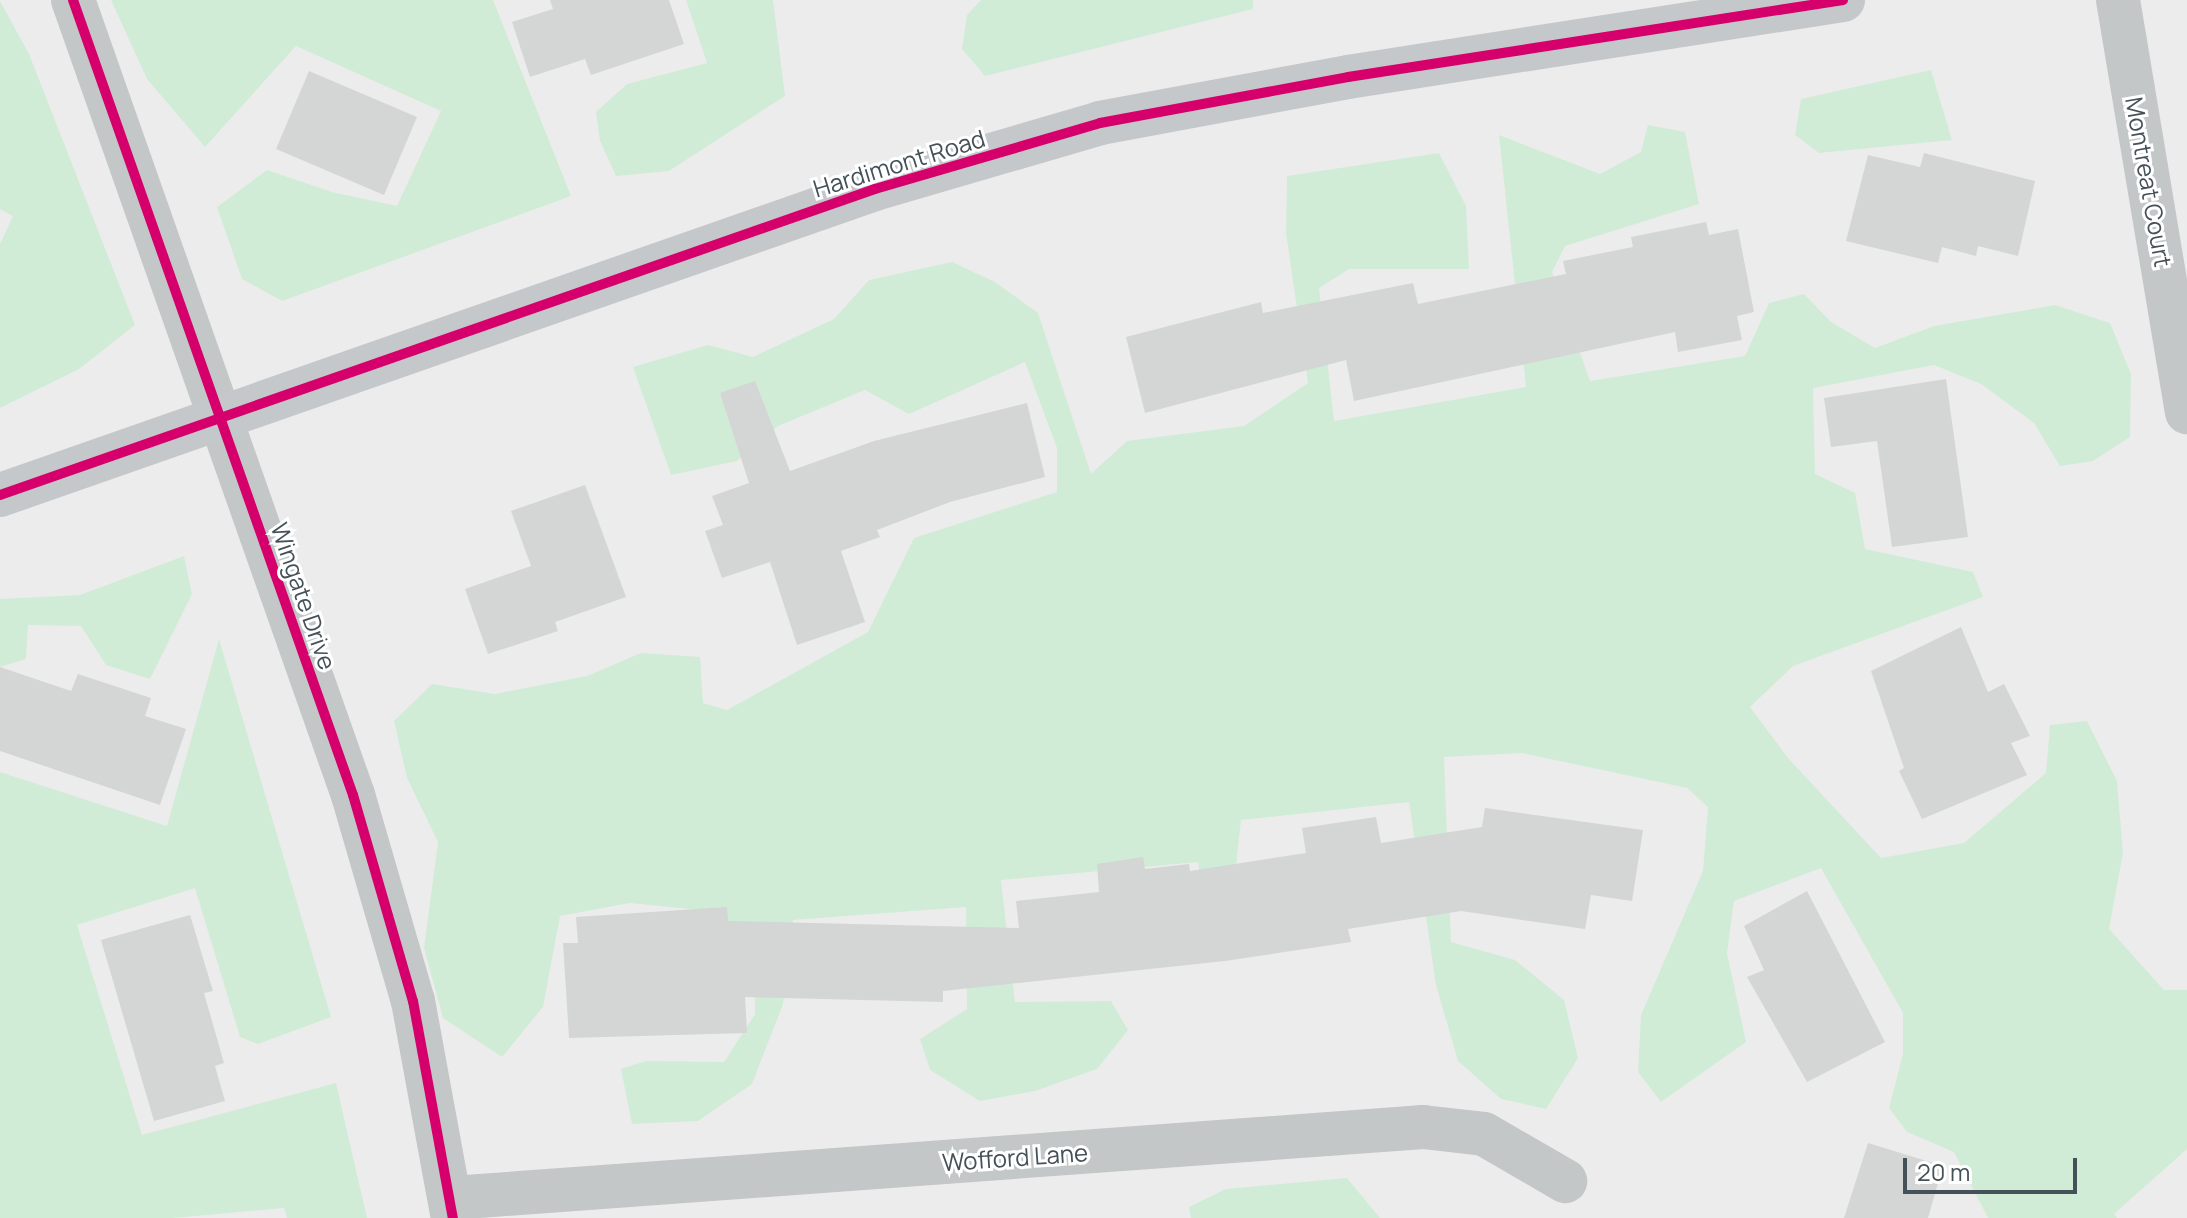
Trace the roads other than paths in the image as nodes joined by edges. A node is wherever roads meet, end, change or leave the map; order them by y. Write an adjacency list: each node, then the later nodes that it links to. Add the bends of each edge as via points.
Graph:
1 (73, 0): 5 (street, Wingate Drive)
2 (1843, 0): 5 (street, Hardimont Road, via 1348,77 1100,123 875,189)
3 (2118, 0): 4 (street, Montreat Court)
4 (2187, 412)
5 (221, 418): 6 (street, Hardimont Road); 8 (street, Wingate Drive, via 357,810 413,1001)
6 (0, 495)
7 (1565, 1181): 8 (street, Wofford Lane, via 1484,1134 1423,1127)
8 (452, 1208)

